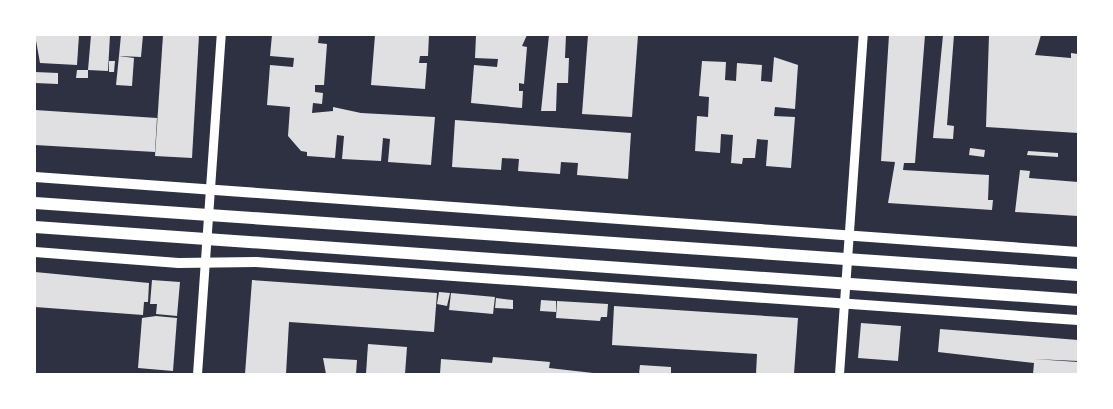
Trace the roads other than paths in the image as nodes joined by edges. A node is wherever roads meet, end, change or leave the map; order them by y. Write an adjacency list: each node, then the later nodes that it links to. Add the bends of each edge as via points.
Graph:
1 (221, 35): 4 (street)
2 (863, 35): 8 (street)
3 (35, 177): 4 (main road)
4 (209, 190): 6 (street); 8 (main road)
5 (35, 203): 6 (main road)
6 (207, 215): 9 (street); 12 (main road)
7 (35, 227): 9 (main road)
8 (850, 236): 11 (main road); 12 (street)
9 (205, 237): 13 (street); 15 (main road)
10 (35, 252): 13 (main road)
11 (1078, 252)
12 (848, 259): 14 (main road); 15 (street)
13 (203, 263): 17 (main road, via 256,262); 19 (street)
14 (1078, 275)
15 (846, 282): 16 (main road); 17 (street)
16 (1078, 300)
17 (844, 303): 18 (main road); 20 (street)
18 (1078, 320)
19 (197, 374)
20 (838, 374)

